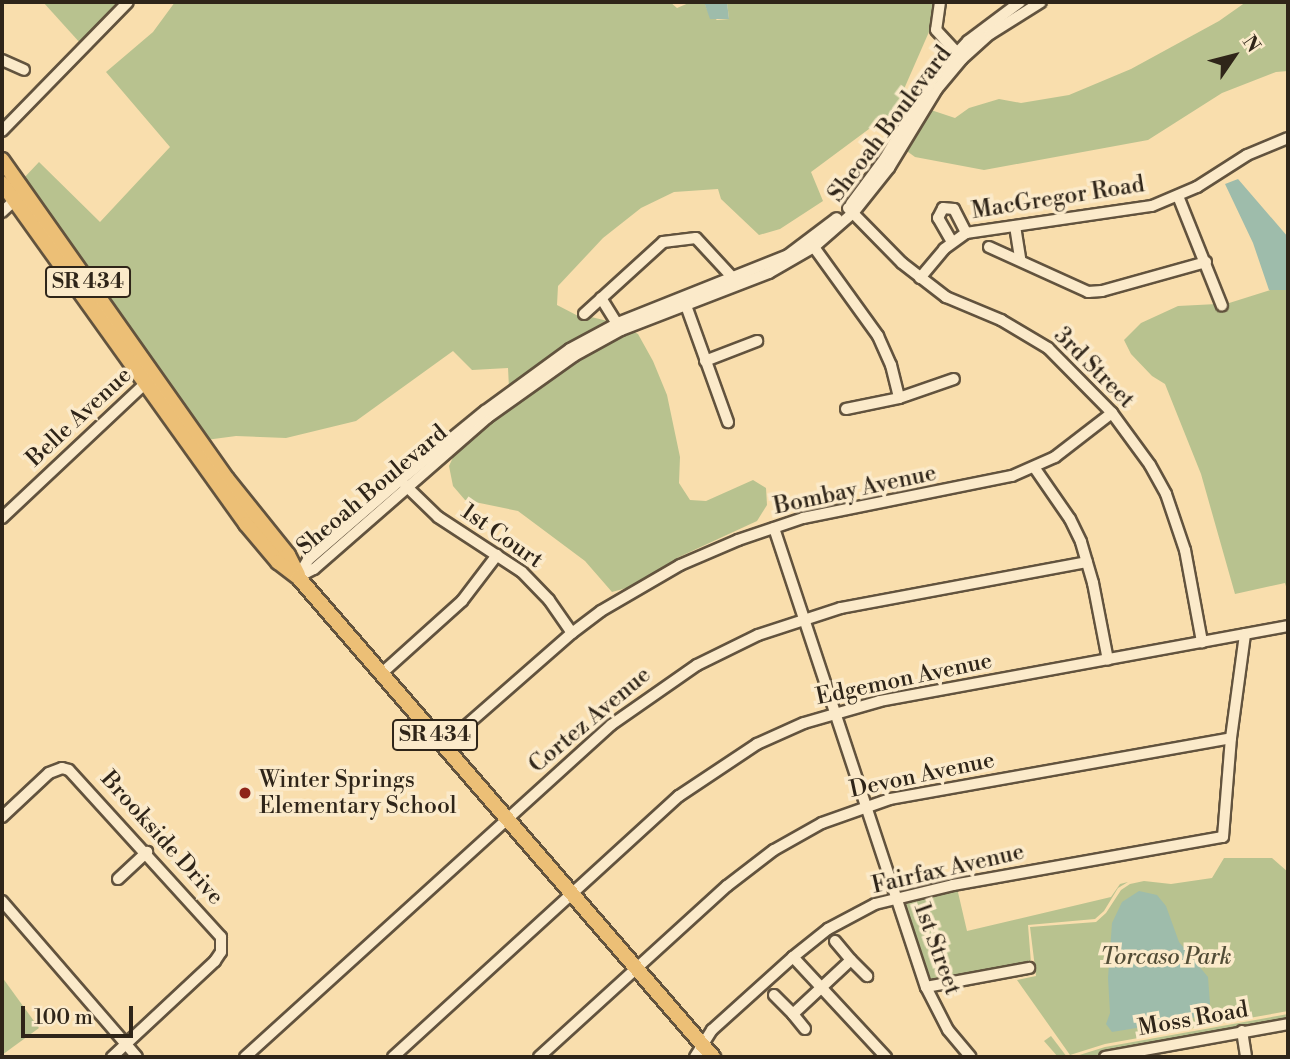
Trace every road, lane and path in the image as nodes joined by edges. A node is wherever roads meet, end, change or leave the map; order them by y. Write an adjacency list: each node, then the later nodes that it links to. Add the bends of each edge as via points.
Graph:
1 (128, 2): 8 (street)
2 (940, 2): 5 (street, via 936,30)
3 (1020, 2): 5 (street, Sheoah Boulevard, via 988,23)
4 (1041, 2): 5 (street, Sheoah Boulevard)
5 (960, 56): 13 (street, Sheoah Boulevard, via 889,168)
6 (2, 60): 7 (street)
7 (24, 71)
8 (2, 131)
9 (1288, 138): 12 (street, MacGregor Road, via 1247,155)
10 (2, 160): 11 (main road, SR 434)
11 (10, 193): 14 (street); 29 (main road, SR 434); 31 (main road, SR 434)
12 (1178, 196): 15 (street, MacGregor Road, via 1119,213); 21 (street)
13 (850, 210): 18 (street, Sheoah Boulevard); 22 (street, 3rd Street)
14 (2, 212)
15 (1015, 226): 16 (street, MacGregor Road); 20 (street)
16 (966, 233): 17 (street, MacGregor Road); 17 (street, via 954,209 943,208 938,218)
17 (952, 242): 22 (street, MacGregor Road)
18 (812, 244): 23 (street, Sheoah Boulevard); 25 (street, Sheoah Boulevard, via 769,273); 35 (street, via 878,336)
19 (989, 247): 20 (street)
20 (1020, 259): 21 (street, via 1088,292)
21 (1206, 262): 26 (street)
22 (920, 278): 37 (street, 3rd Street, via 946,297 1001,320 1048,348)
23 (734, 279): 24 (street, via 701,242 691,238 657,245); 25 (street, Sheoah Boulevard)
24 (601, 298): 27 (street); 28 (street)
25 (685, 301): 28 (street, Sheoah Boulevard); 32 (street)
26 (1222, 306)
27 (584, 314)
28 (620, 327): 40 (street, Sheoah Boulevard, via 570,349 536,373)
29 (105, 329): 31 (main road); 34 (main road, SR 434)
30 (757, 341): 32 (street)
31 (131, 344): 34 (main road, SR 434)
32 (705, 360): 38 (street)
33 (954, 379): 35 (street)
34 (149, 380): 41 (street, Belle Avenue); 45 (main road, SR 434, via 288,555)
35 (899, 398): 36 (street)
36 (846, 409)
37 (1112, 413): 39 (street, Bombay Avenue, via 1074,444); 50 (street, 3rd Street, via 1166,494 1185,550)
38 (728, 422)
39 (1034, 467): 42 (street, Bombay Avenue, via 988,483 836,511); 44 (street, via 1070,519)
40 (404, 484): 43 (street, 1st Court, via 438,517); 45 (street, Sheoah Boulevard, via 314,569)
41 (2, 518)
42 (774, 528): 46 (street, 1st Street); 48 (street, Bombay Avenue, via 680,565)
43 (498, 555): 48 (street, 1st Court, via 537,586); 52 (street, via 462,601)
44 (1087, 562): 46 (street, Cortez Avenue, via 874,601); 51 (street)
45 (298, 577): 52 (main road, SR 434)
46 (804, 619): 53 (street, 1st Street); 58 (street, Cortez Avenue, via 727,649 661,688 611,725)
47 (1288, 626): 49 (street, Edgemon Avenue)
48 (572, 633): 55 (street, Bombay Avenue)
49 (1245, 634): 50 (street, Edgemon Avenue); 54 (street)
50 (1202, 642): 51 (street, Edgemon Avenue)
51 (1108, 660): 53 (street, Edgemon Avenue)
52 (382, 673): 55 (main road, SR 434)
53 (835, 713): 56 (street, 1st Street); 61 (street, Edgemon Avenue, via 776,735 720,766 679,796)
54 (1231, 738): 56 (street, Devon Avenue); 62 (street, Fairfax Avenue, via 1223,837)
55 (444, 746): 58 (main road, SR 434)
56 (866, 806): 62 (street, 1st Street); 68 (street, Devon Avenue, via 822,823 766,855)
57 (2, 817): 59 (street, Brookside Drive, via 49,774 62,768 78,776)
58 (507, 818): 61 (main road, SR 434); 81 (street, Cortez Avenue)
59 (147, 852): 60 (street); 77 (street, Brookside Drive, via 216,930 222,944 215,961)
60 (118, 879)
61 (572, 894): 68 (main road, SR 434); 82 (street, Edgemon Avenue)
62 (896, 898): 65 (street, Fairfax Avenue, via 844,920); 70 (street, 1st Street)
63 (2, 901): 77 (street)
64 (835, 941): 66 (street)
65 (793, 957): 71 (street); 78 (street, Fairfax Avenue, via 712,1030)
66 (851, 960): 69 (street); 71 (street)
67 (1029, 968): 70 (street)
68 (636, 969): 78 (main road, SR 434); 83 (street, Devon Avenue)
69 (867, 976)
70 (926, 987): 86 (street, 1st Street, via 948,1030)
71 (821, 988): 73 (street); 85 (street)
72 (774, 995): 73 (street)
73 (793, 1014): 75 (street)
74 (1288, 1024): 76 (street, Moss Road)
75 (805, 1029)
76 (1242, 1031): 87 (street, Moss Road); 88 (street)
77 (125, 1045): 79 (street); 80 (street)
78 (699, 1051): 84 (main road, SR 434)
79 (112, 1057)
80 (137, 1057)
81 (245, 1057)
82 (393, 1057)
83 (539, 1057)
84 (713, 1057)
85 (886, 1057)
86 (971, 1057)
87 (1107, 1057)
88 (1246, 1057)

